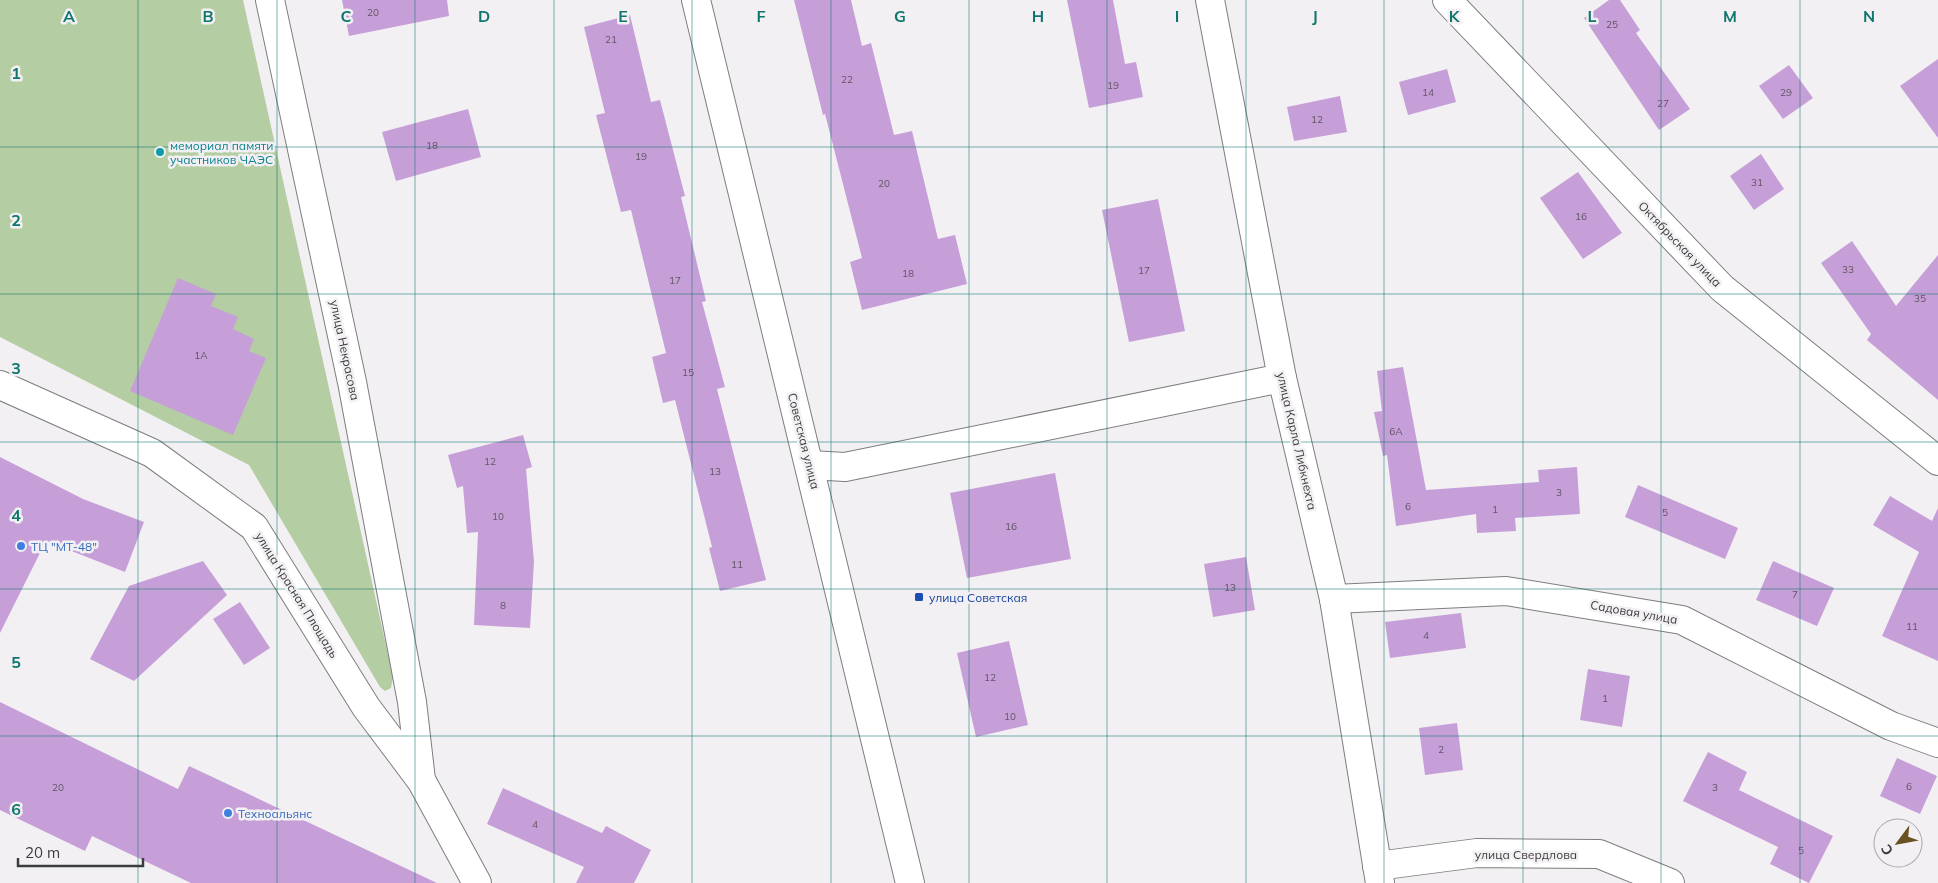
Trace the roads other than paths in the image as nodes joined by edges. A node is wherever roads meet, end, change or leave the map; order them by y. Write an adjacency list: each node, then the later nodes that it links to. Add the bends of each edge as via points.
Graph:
1 (270, 0): 10 (street, улица Некрасова, via 352,382)
2 (696, 0): 8 (street, Советская улица)
3 (1210, 0): 5 (street, улица Карла Либкнехта)
4 (1447, 0): 7 (street, Октябрьская улица, via 1722,288)
5 (1282, 378): 8 (street, via 845,467); 9 (street, улица Карла Либкнехта)
6 (0, 385): 11 (street, улица Красная Площадь, via 152,453 254,527)
7 (1938, 462)
8 (810, 465): 16 (street, Советская улица)
9 (1334, 599): 12 (street, Садовая улица, via 1506,591 1682,620 1891,726); 14 (street, улица Карла Либкнехта)
10 (412, 702): 11 (street, via 392,726); 13 (street, улица Некрасова)
11 (366, 707): 13 (street, улица Красная Площадь)
12 (1938, 743)
13 (421, 780): 15 (street, улица Некрасова)
14 (1379, 874): 17 (street, улица Свердлова, via 1477,854 1599,854)
15 (477, 883)
16 (910, 883)
17 (1670, 883)

